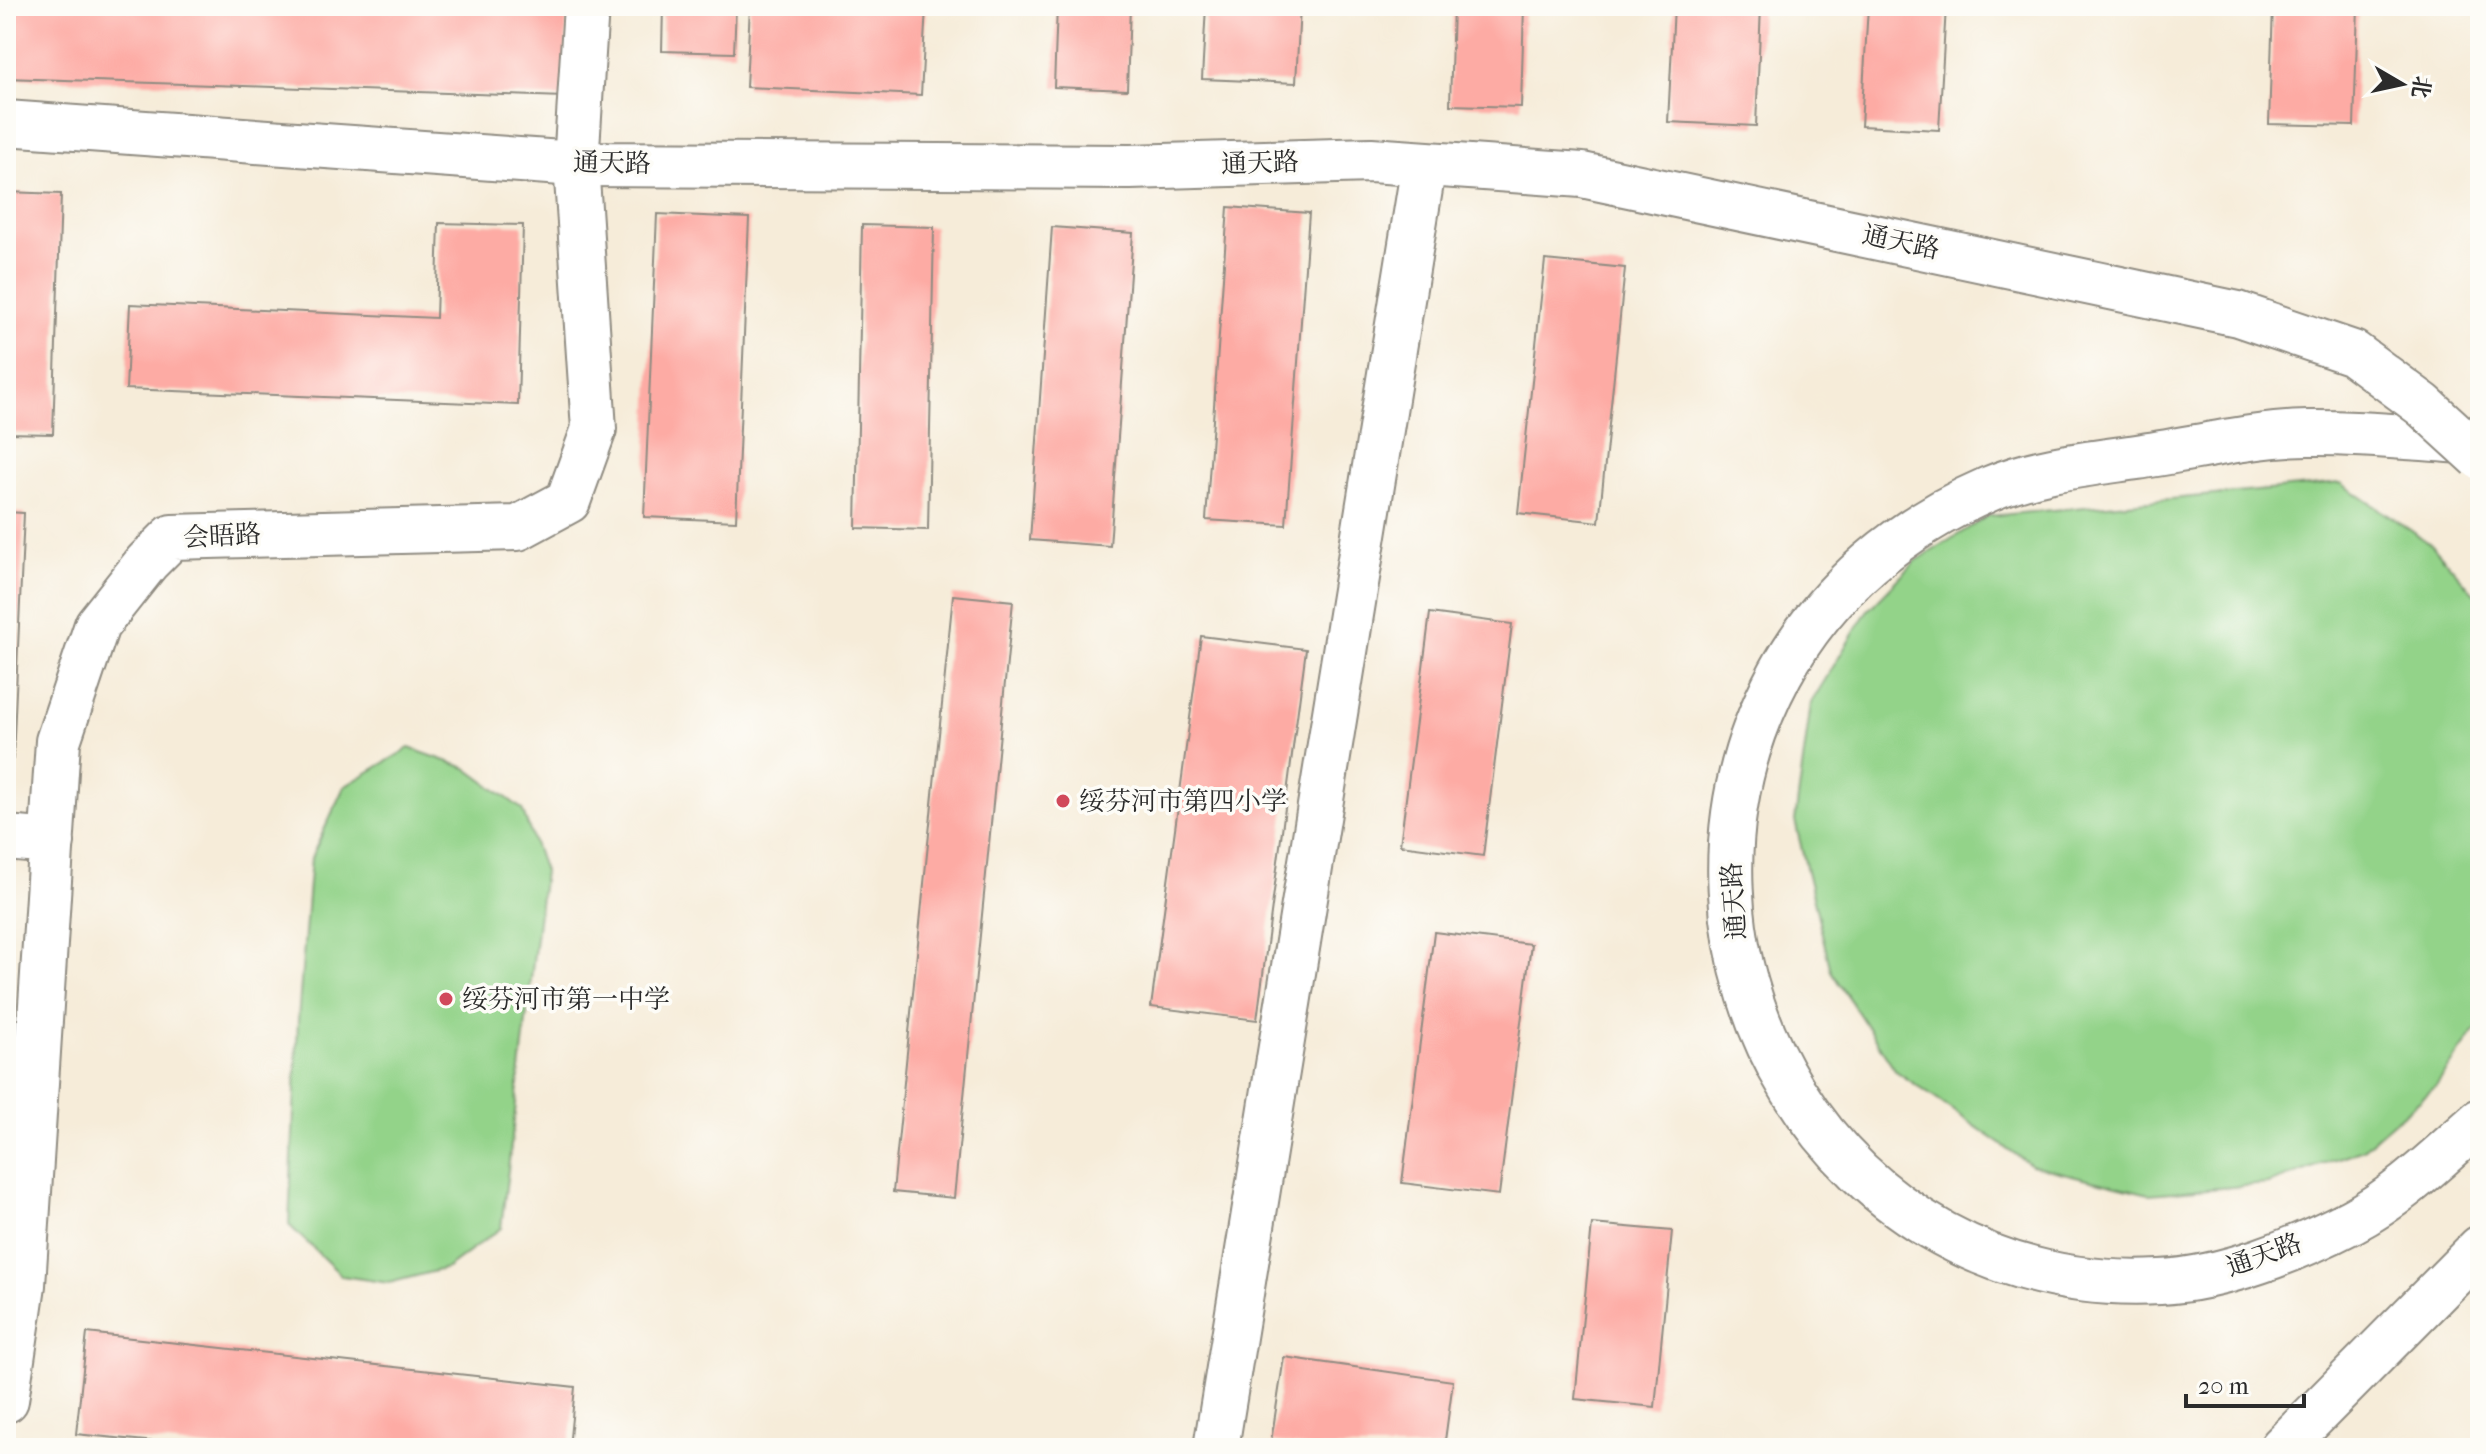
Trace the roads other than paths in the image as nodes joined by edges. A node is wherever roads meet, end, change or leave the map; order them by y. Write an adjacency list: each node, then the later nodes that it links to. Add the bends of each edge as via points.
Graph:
1 (586, 6): 3 (main road, 会晤路)
2 (6, 123): 3 (main road, 通天路)
3 (576, 164): 4 (main road, 通天路); 8 (main road, 会晤路, via 594,429 568,501 518,528 172,537 97,625 58,741)
4 (1424, 164): 6 (main road, 通天路, bridge, via 1582,175 2238,314 2353,353 2423,405); 12 (main road)
5 (2480, 442): 9 (main road, 通天路, via 2305,433 2057,469 1994,487 1935,515 1881,552 1833,597 1793,650 1762,707 1741,770 1730,835 1730,905 1742,975 1765,1042 1799,1103 1854,1167 1897,1204 1957,1241 2023,1266 2092,1281 2162,1282 2225,1270 2354,1220 2417,1176)
6 (2480, 457)
7 (6, 838): 8 (main road)
8 (52, 842): 11 (main road, 会晤路, via 23,1285)
9 (2480, 1121)
10 (2480, 1248): 13 (main road)
11 (6, 1400)
12 (1216, 1448)
13 (2282, 1448)

